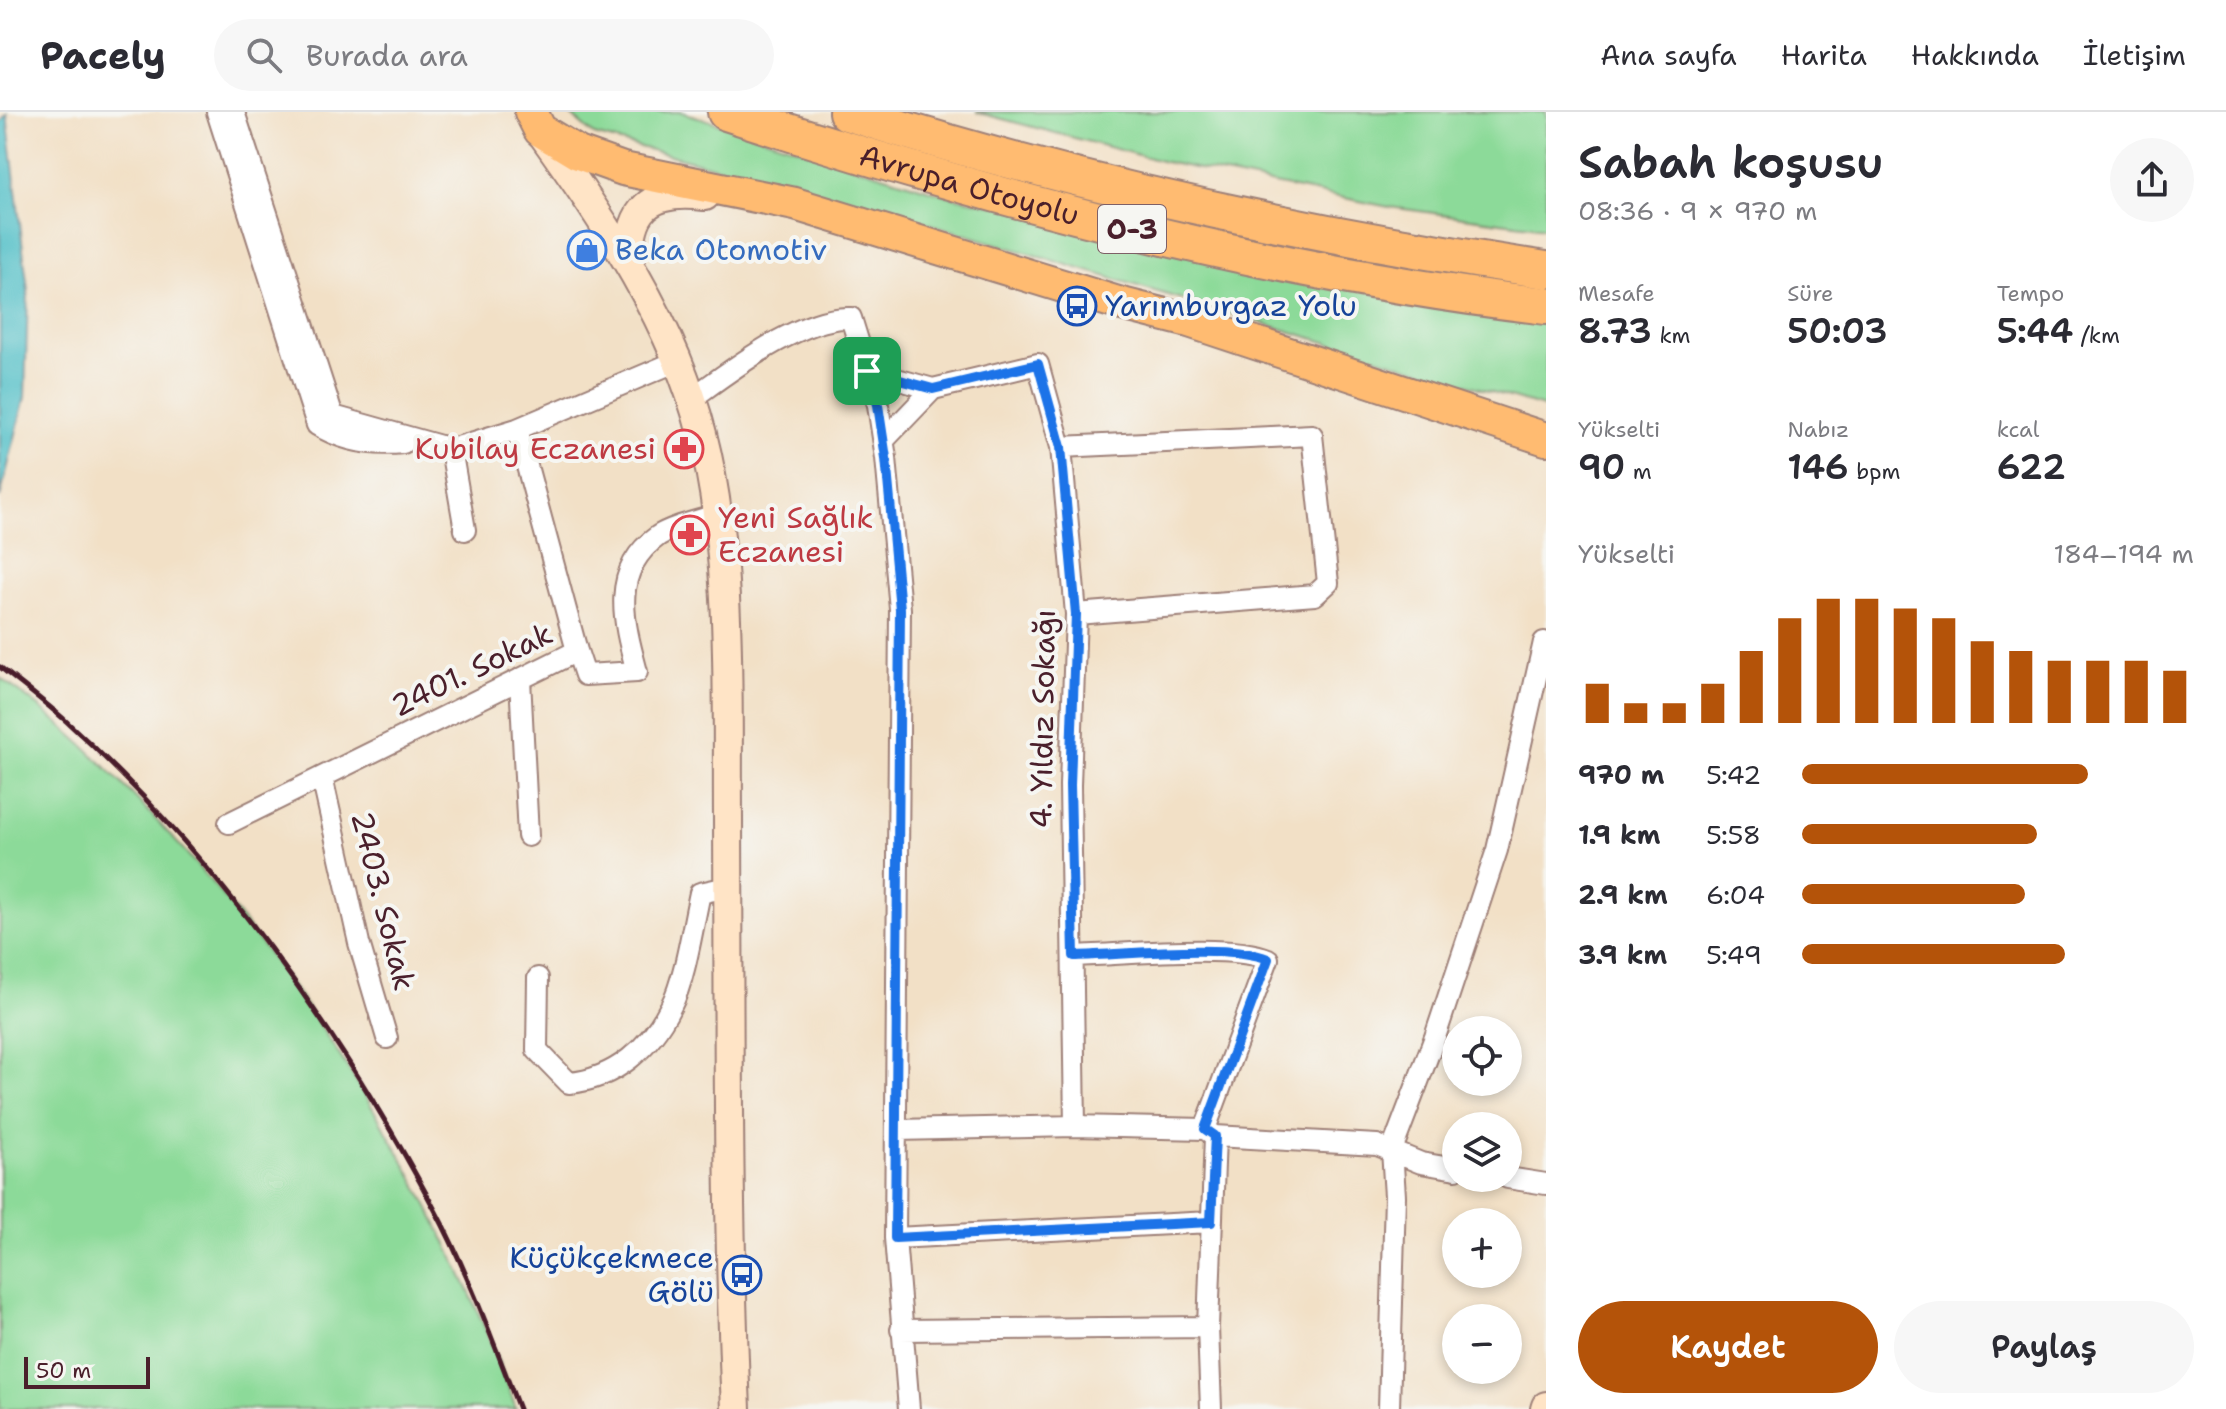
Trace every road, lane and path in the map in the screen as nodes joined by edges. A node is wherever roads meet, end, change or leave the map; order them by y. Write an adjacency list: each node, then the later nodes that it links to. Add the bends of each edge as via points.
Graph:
1 (217, 112): 17 (street, via 317,425 337,437 382,445)
2 (234, 112): 17 (street, via 333,416)
3 (726, 112): 9 (highway, Avrupa Otoyolu / O-3, via 881,161 1154,234 1411,288)
4 (847, 112): 8 (highway, Avrupa Otoyolu / O-3, via 1144,194 1353,238)
5 (535, 121): 6 (main road, via 578,153 623,169); 7 (street)
6 (795, 204): 7 (street, via 669,193 651,201 637,219 629,243); 15 (main road, via 1189,321)
7 (630, 266): 10 (street)
8 (1546, 270)
9 (1546, 306)
10 (675, 362): 13 (street); 14 (street)
11 (867, 371): 12 (street); 13 (street, via 851,318 838,317 748,358); 16 (street)
12 (933, 389): 16 (street); 18 (street, 4. Yıldız Sokağı, via 1038,364)
13 (691, 399): 20 (street)
14 (517, 429): 19 (street); 24 (street, 2401. Sokak)
15 (1546, 439)
16 (884, 440): 34 (street, via 900,609)
17 (419, 442): 19 (street)
18 (1061, 447): 22 (street, 4. Yıldız Sokağı); 22 (street, via 1312,435 1329,566 1328,583 1315,595)
19 (451, 449): 21 (street)
20 (716, 515): 24 (street, via 658,536 628,570 622,616 637,672 585,675); 29 (street, via 723,577)
21 (465, 530)
22 (1076, 614): 30 (street, 4. Yıldız Sokağı, via 1070,785)
23 (1544, 642): 36 (street, via 1497,850)
24 (577, 651): 25 (street, 2401. Sokak)
25 (520, 679): 26 (street, 2401. Sokak); 28 (street)
26 (322, 777): 27 (street, 2401. Sokak); 32 (street, 2403. Sokak, via 359,943)
27 (229, 823)
28 (528, 836)
29 (728, 887): 31 (street, via 700,893 672,1005 637,1054 596,1081 569,1083 537,1050); 44 (street)
30 (1074, 956): 33 (street, 4. Yıldız Sokağı); 35 (street, via 1215,952 1268,959)
31 (538, 978)
32 (387, 1038)
33 (1075, 1126): 34 (street); 35 (street)
34 (898, 1130): 41 (street)
35 (1210, 1133): 36 (street); 40 (street)
36 (1392, 1150): 37 (street); 47 (street)
37 (1442, 1167)
38 (1522, 1180): 39 (street)
39 (1546, 1184)
40 (1211, 1222): 41 (street); 42 (street)
41 (895, 1238): 43 (street)
42 (1208, 1327): 43 (street); 46 (street)
43 (901, 1330): 45 (street)
44 (736, 1409)
45 (909, 1409)
46 (1211, 1409)
47 (1389, 1409)

